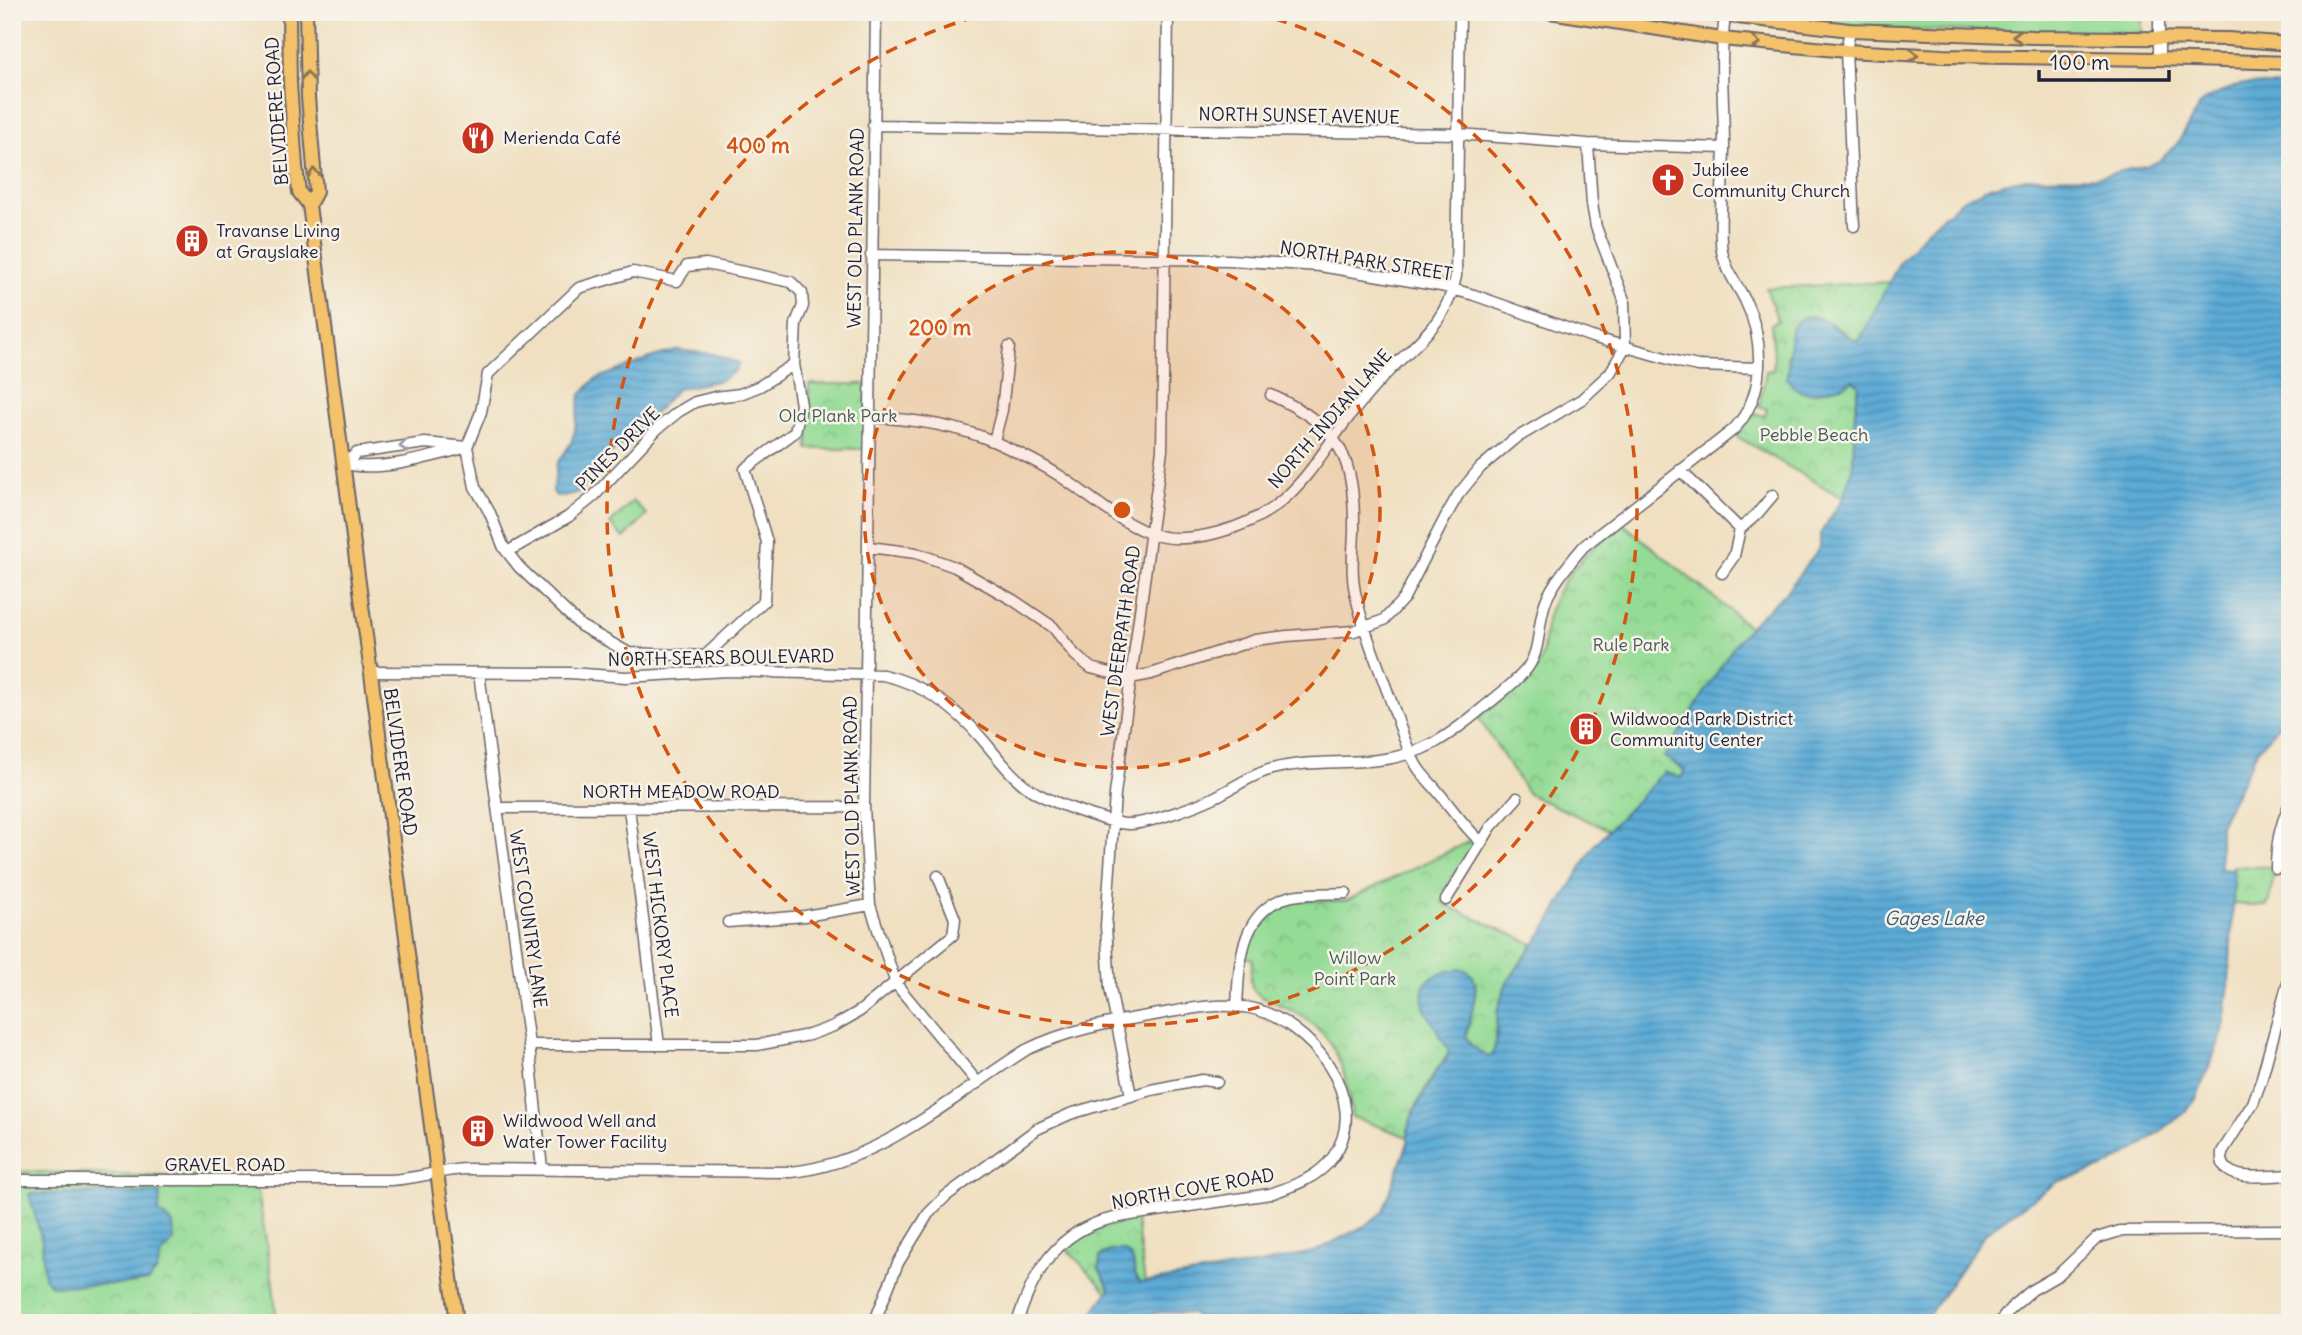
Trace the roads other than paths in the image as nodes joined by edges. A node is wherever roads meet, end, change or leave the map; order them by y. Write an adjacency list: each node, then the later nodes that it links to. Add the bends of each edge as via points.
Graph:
1 (289, 12): 22 (main road, BELVIDERE ROAD, via 296,166 299,192)
2 (306, 12): 22 (main road, BELVIDERE ROAD, one-way to 2, via 316,192 307,97)
3 (876, 12): 17 (street, WEST OLD PLANK ROAD)
4 (1168, 12): 18 (street, WEST DEERPATH ROAD)
5 (1460, 12): 19 (street, NORTH INDIAN LANE)
6 (1549, 12): 12 (main road)
7 (1694, 12): 9 (main road)
8 (2159, 12): 11 (street)
9 (1725, 16): 10 (main road); 12 (street, NORTH SEARS BOULEVARD)
10 (1850, 30): 11 (main road, one-way to 10); 14 (street)
11 (2159, 38): 13 (main road); 15 (street)
12 (1722, 40): 14 (main road, one-way to 14); 21 (street, NORTH SEARS BOULEVARD)
13 (2290, 44)
14 (1846, 51): 15 (main road, one-way to 15); 23 (street)
15 (2159, 59): 16 (main road)
16 (2290, 63)
17 (873, 125): 18 (street, NORTH SUNSET AVENUE); 24 (street, WEST OLD PLANK ROAD)
18 (1165, 130): 19 (street, NORTH SUNSET AVENUE); 25 (street, WEST DEERPATH ROAD)
19 (1459, 134): 20 (street, NORTH SUNSET AVENUE); 26 (street, NORTH INDIAN LANE)
20 (1588, 144): 21 (street, NORTH SUNSET AVENUE); 28 (street, via 1596,227 1624,300)
21 (1724, 148): 30 (street, NORTH SEARS BOULEVARD, via 1722,253 1754,323)
22 (309, 205): 36 (main road, BELVIDERE ROAD)
23 (1853, 226)
24 (872, 255): 25 (street, NORTH PARK STREET); 32 (street, WEST OLD PLANK ROAD)
25 (1164, 258): 26 (street, NORTH PARK STREET, via 1320,266); 40 (street, WEST DEERPATH ROAD, via 1162,450)
26 (1454, 289): 28 (street, NORTH PARK STREET); 33 (street, NORTH INDIAN LANE, via 1433,328 1363,400)
27 (1009, 347): 34 (street)
28 (1625, 347): 30 (street, NORTH PARK STREET, via 1698,366); 44 (street, via 1610,373 1582,399 1513,440 1480,468 1458,495 1404,598 1384,620)
29 (794, 365): 35 (street, via 796,323 803,306 802,293 791,282 706,264 687,266 677,281 633,272 579,288 488,374 481,412); 42 (street, PINES DRIVE, via 750,390 695,402 678,412 593,497); 42 (street, via 801,405 795,432 745,469 767,542 764,601 705,656 629,653 581,626)
30 (1759, 368): 37 (street, NORTH SEARS BOULEVARD, via 1741,422)
31 (1270, 395): 33 (street, via 1315,419)
32 (871, 417): 34 (street, NORTH INDIAN LANE, via 943,426); 41 (street, WEST OLD PLANK ROAD)
33 (1335, 438): 40 (street, NORTH INDIAN LANE, via 1314,468 1279,503 1259,515 1212,534); 44 (street, via 1350,475 1353,576)
34 (994, 441): 40 (street, NORTH INDIAN LANE)
35 (467, 447): 36 (street, via 428,458 359,467); 36 (street, one-way to 36, via 425,443 356,453); 42 (street, via 475,487)
36 (345, 464): 45 (main road, BELVIDERE ROAD)
37 (1680, 470): 39 (street); 49 (street, NORTH SEARS BOULEVARD, via 1569,563 1547,597 1537,647 1524,672 1455,731)
38 (1773, 495): 39 (street)
39 (1740, 529): 43 (street, via 1734,556)
40 (1152, 534): 48 (street, WEST DEERPATH ROAD)
41 (869, 547): 47 (street, WEST OLD PLANK ROAD); 48 (street, via 916,553 956,567 1053,627 1091,668)
42 (507, 552)
43 (1722, 573)
44 (1366, 628): 48 (street, via 1255,640); 49 (street)
45 (371, 672): 46 (street, NORTH SEARS BOULEVARD); 73 (main road, BELVIDERE ROAD)
46 (479, 673): 47 (street, NORTH SEARS BOULEVARD, via 626,677 727,671); 53 (street, WEST COUNTRY LANE)
47 (866, 674): 52 (street, WEST OLD PLANK ROAD); 55 (street, NORTH SEARS BOULEVARD, via 902,679 919,687 965,721 1014,777 1036,793)
48 (1130, 678): 55 (street, WEST DEERPATH ROAD)
49 (1411, 753): 55 (street, NORTH SEARS BOULEVARD, via 1272,769 1213,798 1141,822); 56 (street, via 1418,768)
50 (1517, 798): 56 (street)
51 (2289, 806): 57 (street, via 2277,839)
52 (864, 807): 54 (street, NORTH MEADOW ROAD); 61 (street, WEST OLD PLANK ROAD)
53 (497, 808): 54 (street, NORTH MEADOW ROAD); 67 (street, WEST COUNTRY LANE)
54 (629, 808): 68 (street, WEST HICKORY PLACE)
55 (1112, 821): 66 (street, WEST DEERPATH ROAD, via 1107,926)
56 (1480, 841): 60 (street)
57 (2276, 869)
58 (938, 876): 64 (street, via 955,919 953,935)
59 (1346, 894): 65 (street, via 1291,897 1260,916 1245,936)
60 (1446, 900)
61 (870, 905): 62 (street); 64 (street, WEST OLD PLANK ROAD)
62 (728, 922)
63 (2290, 975): 74 (street, via 2253,1103 2221,1152 2224,1168 2233,1174)
64 (896, 984): 68 (street, via 860,1012 809,1035 757,1045); 70 (street, WEST OLD PLANK ROAD)
65 (1237, 1007): 66 (street, NORTH COVE ROAD, via 1209,1006); 79 (street, NORTH COVE ROAD, via 1264,1012 1289,1024 1310,1040 1328,1063 1345,1112 1344,1135 1332,1157 1306,1180 1270,1194 1113,1218 1081,1230 1042,1264)
66 (1116, 1021): 70 (street, NORTH COVE ROAD, via 1046,1040); 71 (street, WEST DEERPATH ROAD)
67 (530, 1045): 68 (street); 72 (street, WEST COUNTRY LANE)
68 (659, 1045)
69 (1217, 1082): 71 (street, via 1188,1082)
70 (978, 1083): 72 (street, GRAVEL ROAD, via 902,1132 807,1171)
71 (1131, 1096): 78 (street, via 1045,1124 946,1196 906,1247)
72 (542, 1169): 73 (street, GRAVEL ROAD, via 450,1169)
73 (437, 1174): 75 (street, GRAVEL ROAD, via 391,1180); 77 (main road, BELVIDERE ROAD)
74 (2290, 1175)
75 (12, 1180)
76 (2290, 1230): 80 (street, via 2120,1231 2102,1235 2058,1275 2032,1290)
77 (457, 1323)
78 (874, 1323)
79 (1017, 1323)
80 (1999, 1323)

